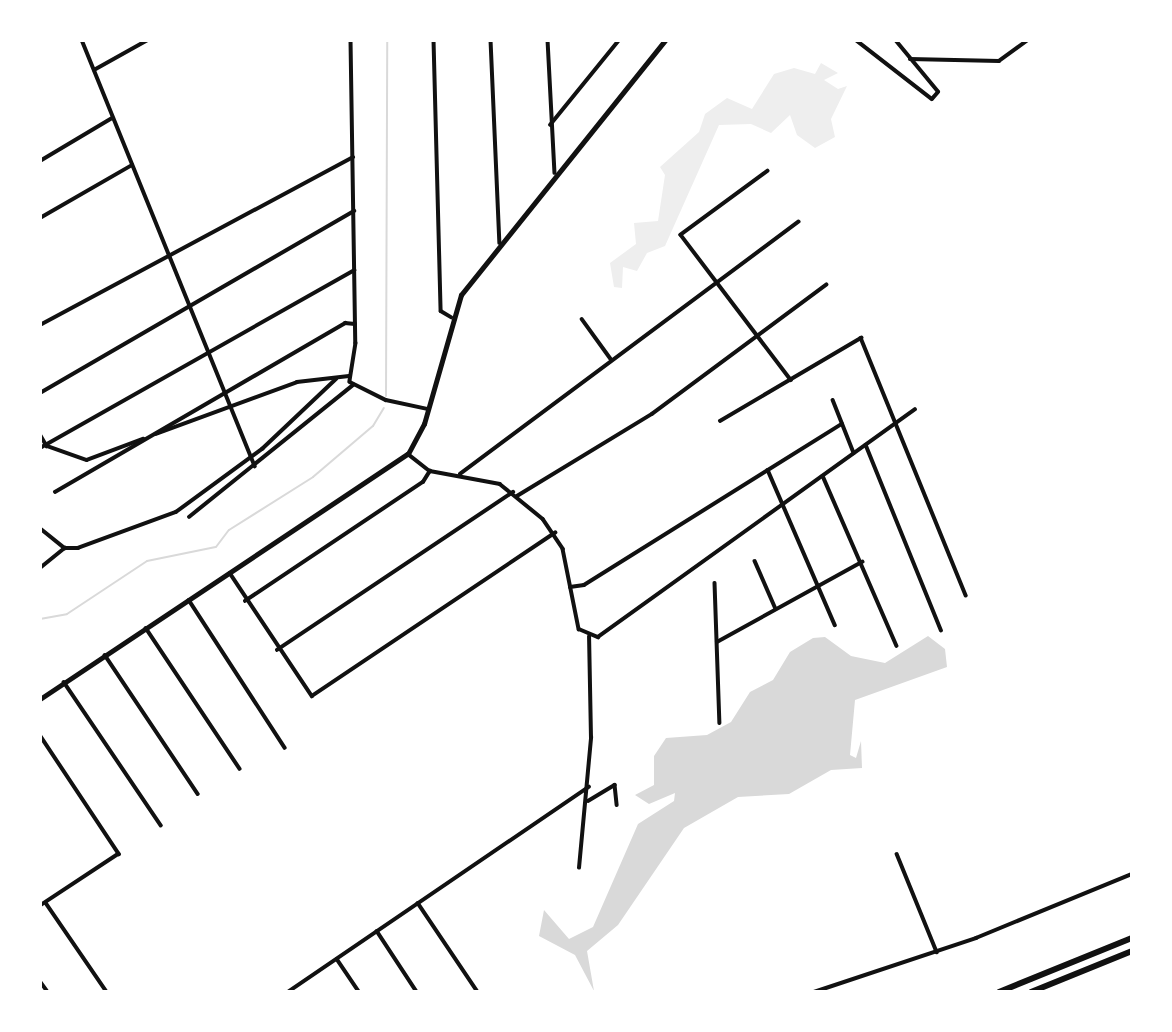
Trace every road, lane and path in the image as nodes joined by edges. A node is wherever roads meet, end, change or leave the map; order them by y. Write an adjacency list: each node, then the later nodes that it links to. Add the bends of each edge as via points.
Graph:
1 (82, 40): 15 (street)
2 (148, 40): 15 (street)
3 (351, 40): 18 (street)
4 (434, 40): 32 (street, via 441,310)
5 (491, 40): 26 (street)
6 (548, 40): 13 (street)
7 (554, 40): 13 (street)
8 (619, 40): 17 (street)
9 (665, 40): 22 (main road)
10 (1028, 40): 14 (street, via 999,61)
11 (857, 41): 14 (street, via 932,99 938,92)
12 (896, 41): 14 (street)
13 (548, 47): 17 (street)
14 (910, 58)
15 (94, 70): 16 (street)
16 (112, 118): 19 (street); 20 (street)
17 (550, 125): 22 (street)
18 (354, 157): 23 (street); 27 (street)
19 (40, 161)
20 (132, 165): 24 (street); 27 (street)
21 (768, 171): 29 (street, via 681,235)
22 (555, 173): 26 (main road)
23 (354, 211): 28 (street); 31 (street)
24 (40, 218)
25 (798, 222): 29 (street)
26 (500, 243): 32 (main road)
27 (169, 256): 31 (street); 35 (street)
28 (354, 270): 34 (street); 37 (street)
29 (716, 281): 36 (street); 38 (street)
30 (826, 285): 36 (street)
31 (188, 309): 37 (street); 43 (street)
32 (451, 317): 47 (main road)
33 (582, 319): 38 (street)
34 (355, 324): 39 (street); 44 (street, via 345,323)
35 (40, 325)
36 (758, 337): 41 (street); 67 (street, via 652,414)
37 (207, 355): 44 (street); 54 (street)
38 (611, 359): 63 (street)
39 (349, 376): 40 (street); 42 (street)
40 (336, 379): 46 (street, via 297,382); 59 (street)
41 (791, 380): 49 (street); 51 (street, via 861,338)
42 (353, 385): 47 (street); 60 (street)
43 (40, 393)
44 (223, 394): 46 (street); 53 (street)
45 (833, 400): 50 (street)
46 (228, 409): 53 (street); 59 (street)
47 (428, 409): 58 (main road)
48 (915, 409): 51 (street)
49 (720, 421)
50 (842, 424): 57 (street); 61 (street)
51 (894, 424): 55 (street); 80 (street)
52 (40, 434): 54 (street)
53 (152, 436): 54 (street, via 88,460); 65 (street)
54 (46, 444): 56 (street)
55 (866, 445): 57 (street); 86 (street)
56 (40, 448)
57 (855, 453): 64 (street)
58 (408, 454): 62 (street); 76 (main road)
59 (249, 459): 60 (street); 72 (street, via 176,512)
60 (255, 466): 69 (street)
61 (768, 470): 68 (street); 79 (street, via 584,584)
62 (430, 471): 63 (street); 82 (street, via 423,482)
63 (458, 475): 66 (street)
64 (824, 476): 68 (street); 74 (street)
65 (55, 492)
66 (513, 492): 67 (street); 90 (street)
67 (517, 496): 71 (street)
68 (783, 506): 78 (street); 87 (street, via 607,634)
69 (189, 517)
70 (40, 528): 72 (street)
71 (555, 533): 79 (street); 90 (street, via 312,696)
72 (65, 548): 75 (street)
73 (755, 561): 83 (street)
74 (862, 562): 78 (street); 89 (street)
75 (40, 568)
76 (230, 573): 81 (main road); 82 (street)
77 (715, 583): 88 (street)
78 (818, 586): 83 (street); 84 (street)
79 (570, 587): 87 (street, via 579,629)
80 (966, 595)
81 (189, 600): 85 (main road); 96 (street)
82 (245, 601): 90 (street)
83 (776, 609): 88 (street)
84 (835, 625)
85 (146, 628): 91 (main road); 97 (street)
86 (941, 630)
87 (589, 637): 98 (street)
88 (717, 642): 94 (street)
89 (897, 646)
90 (277, 650)
91 (105, 655): 92 (main road); 99 (street)
92 (64, 682): 93 (main road); 102 (street)
93 (40, 699)
94 (720, 723)
95 (40, 735): 106 (street, via 120,854)
96 (285, 748)
97 (240, 769)
98 (589, 787): 100 (street); 107 (street)
99 (198, 794)
100 (588, 801): 101 (street, via 615,785); 104 (street)
101 (617, 805)
102 (161, 825)
103 (897, 854): 112 (street)
104 (579, 868)
105 (1132, 874): 112 (street)
106 (46, 903): 108 (street); 117 (street)
107 (418, 903): 109 (street); 122 (street)
108 (40, 906)
109 (377, 931): 113 (street); 121 (street)
110 (1132, 938): 124 (highway)
111 (1132, 951): 125 (highway)
112 (937, 952): 123 (street)
113 (337, 958): 115 (street); 120 (street)
114 (40, 981): 116 (street)
115 (296, 986): 118 (street); 119 (street)
116 (48, 992)
117 (107, 992)
118 (288, 992)
119 (300, 992)
120 (359, 992)
121 (417, 992)
122 (478, 992)
123 (814, 992)
124 (999, 992)
125 (1031, 992)

